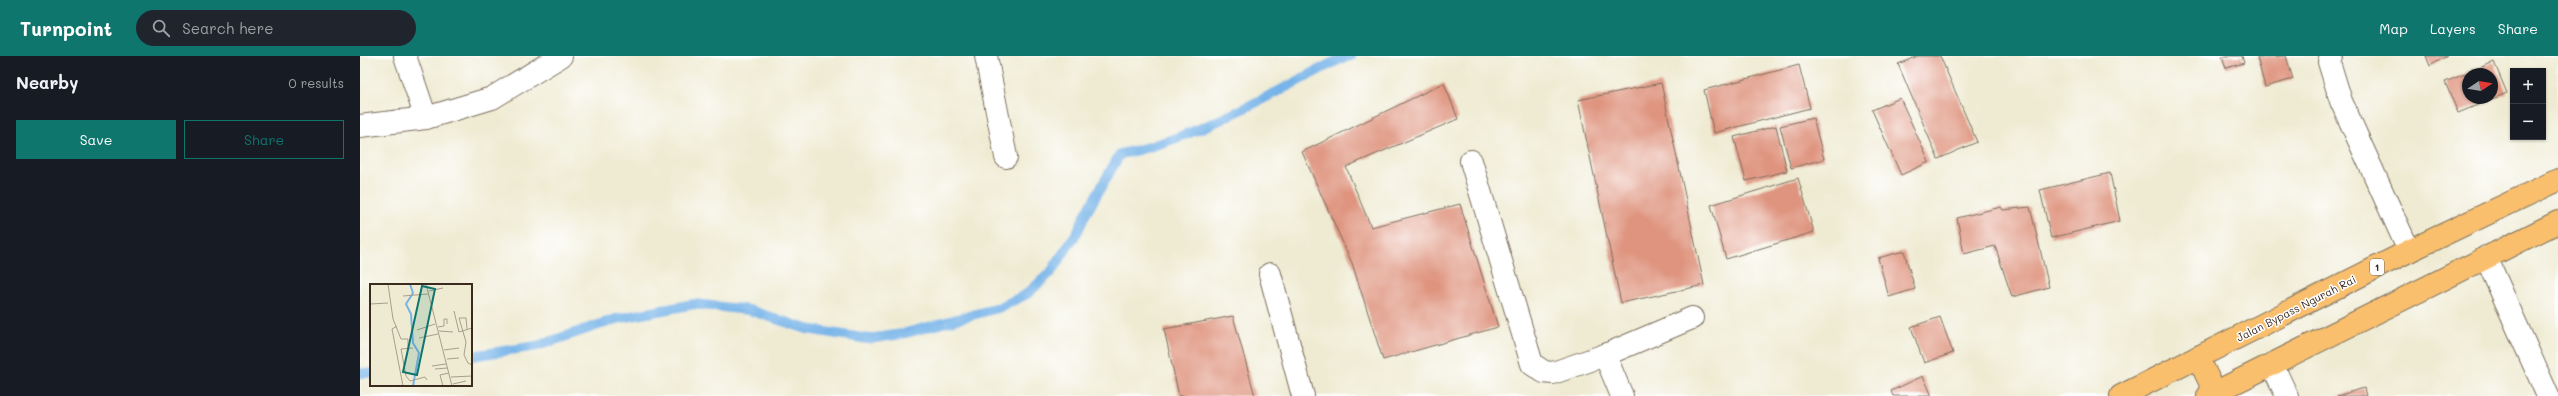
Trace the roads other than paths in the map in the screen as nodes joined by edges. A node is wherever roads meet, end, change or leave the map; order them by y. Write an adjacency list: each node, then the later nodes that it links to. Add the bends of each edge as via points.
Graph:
1 (405, 56): 5 (street)
2 (561, 56): 5 (street, via 492,98)
3 (986, 56): 7 (street)
4 (2331, 56): 11 (street, via 2329,62 2342,101)
5 (426, 118): 6 (street)
6 (360, 126)
7 (1006, 157)
8 (1470, 162): 15 (street, via 1532,364 1544,372 1553,373)
9 (2558, 180): 11 (highway, Jalan Bypass Ngurah Rai / 1)
10 (2558, 222): 12 (highway)
11 (2410, 251): 16 (highway, Jalan Bypass Ngurah Rai / 1)
12 (2486, 257): 17 (highway); 23 (street)
13 (1270, 274): 19 (street)
14 (1692, 318): 15 (street)
15 (1605, 355): 20 (street)
16 (2198, 357): 18 (highway); 21 (highway, Jalan Bypass Ngurah Rai / 1)
17 (2272, 364): 18 (highway); 22 (street)
18 (2212, 394)
19 (1303, 396)
20 (1622, 396)
21 (2121, 396)
22 (2287, 396)
23 (2548, 396)

